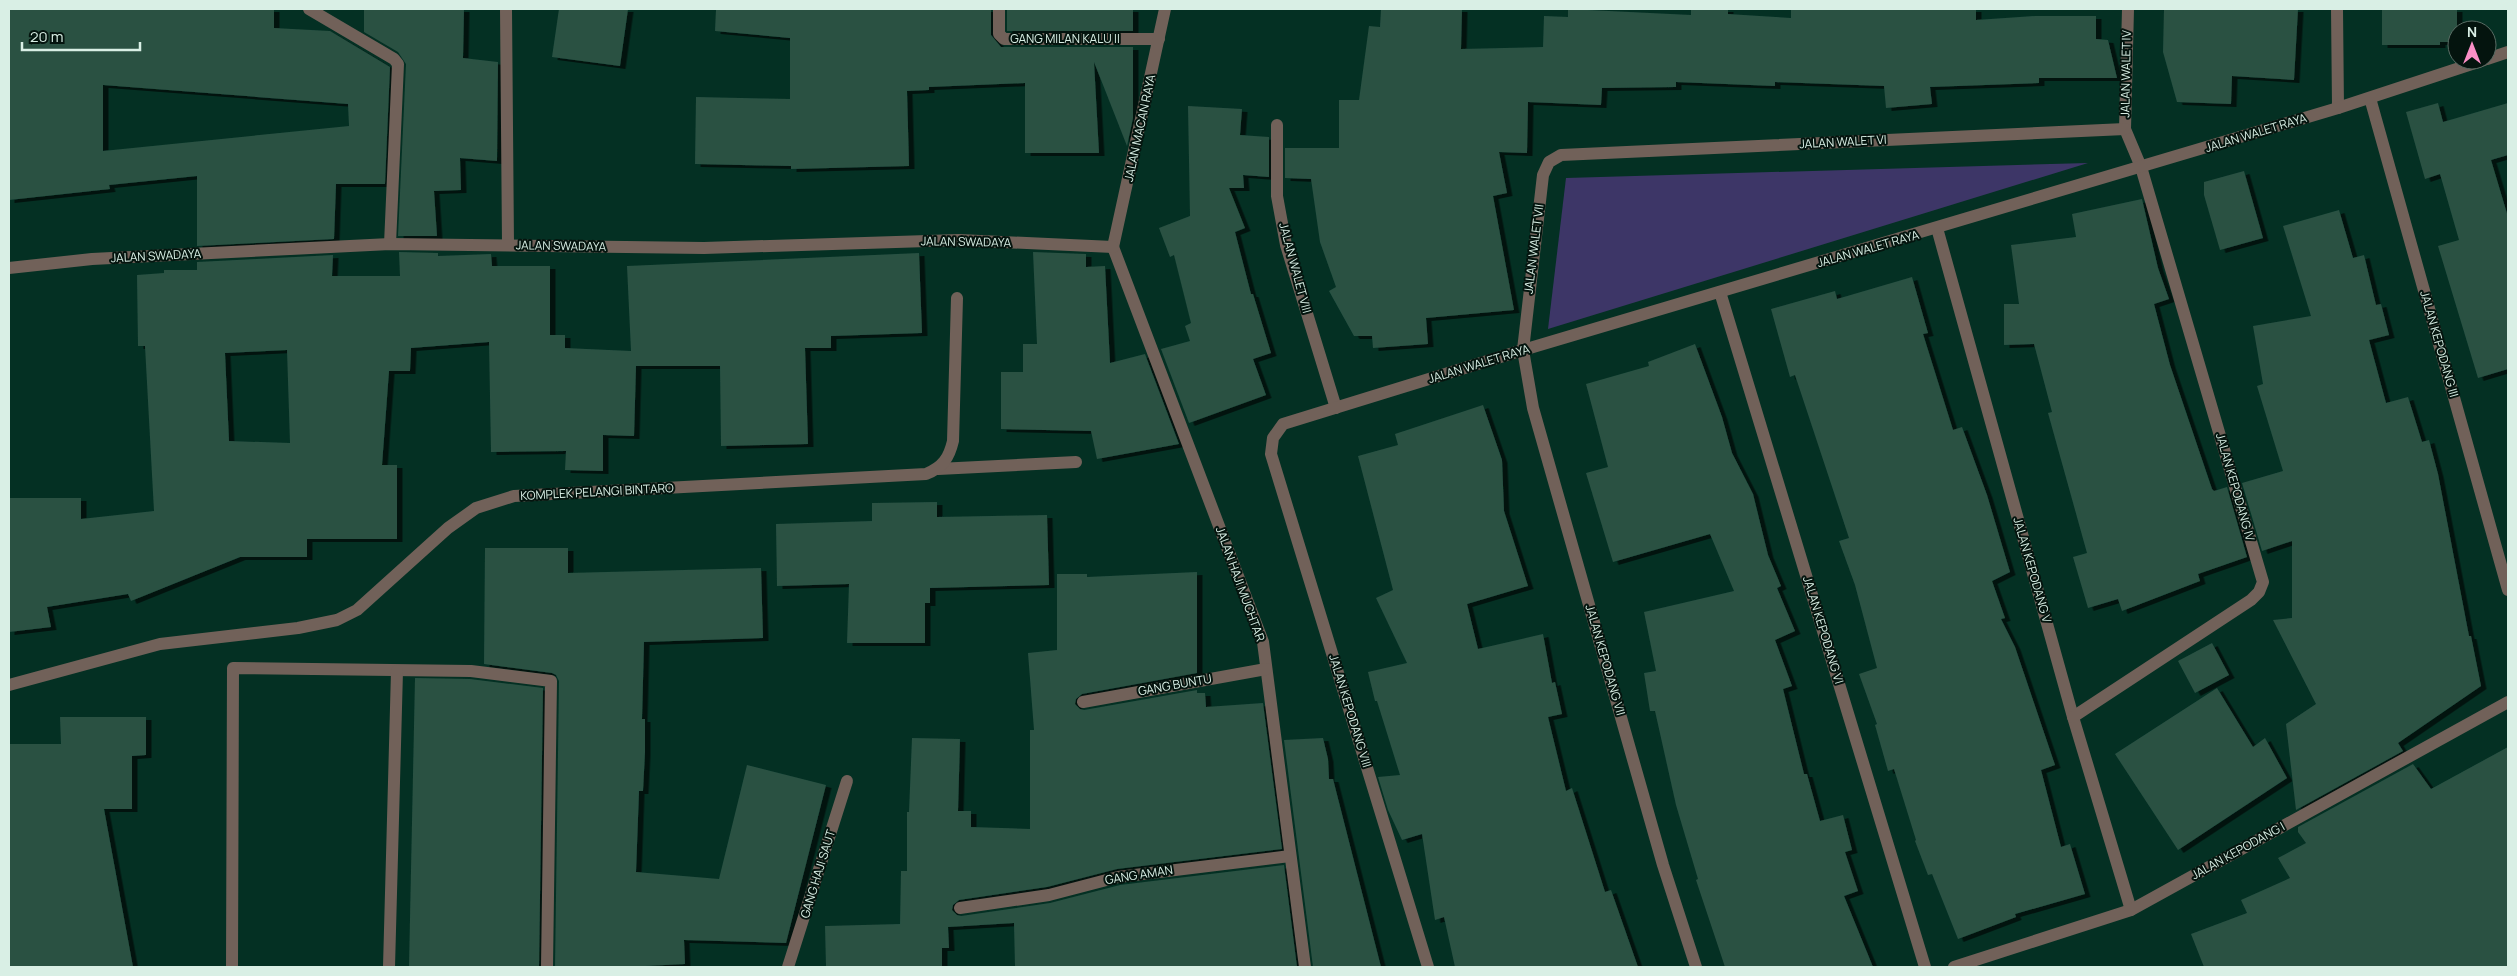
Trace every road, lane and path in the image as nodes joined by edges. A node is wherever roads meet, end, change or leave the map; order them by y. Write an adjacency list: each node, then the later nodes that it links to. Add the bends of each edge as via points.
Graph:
1 (309, 9): 16 (street, via 398,64)
2 (506, 9): 17 (street)
3 (999, 9): 7 (street, GANG MILAN KALU II, via 999,34 1004,39)
4 (1165, 9): 7 (street, JALAN MACAN RAYA)
5 (2128, 9): 12 (street, JALAN WALET IV)
6 (2337, 9): 10 (street)
7 (1159, 39): 18 (street, JALAN MACAN RAYA)
8 (2453, 70): 9 (street, JALAN WALET RAYA)
9 (2370, 98): 10 (street, JALAN WALET RAYA); 27 (street, JALAN KEPODANG III)
10 (2338, 108): 14 (street, JALAN WALET RAYA)
11 (1277, 126): 23 (street, JALAN WALET VIII, via 1277,196 1286,245)
12 (2125, 129): 13 (street, JALAN WALET VI); 14 (street, JALAN WALET IV)
13 (1561, 155): 22 (street, JALAN WALET VII, via 1549,162 1543,175)
14 (2141, 167): 15 (street, JALAN WALET RAYA); 33 (street, JALAN KEPODANG IV, via 2263,582 2260,592 2251,600)
15 (1938, 228): 20 (street, JALAN WALET RAYA); 33 (street, JALAN KEPODANG V)
16 (390, 244): 17 (street, JALAN SWADAYA); 19 (street, JALAN SWADAYA, via 92,259)
17 (508, 245): 18 (street, JALAN SWADAYA, via 704,248 959,240)
18 (1113, 246): 28 (street, JALAN HAJI MUCHTAR, via 1263,642)
19 (9, 268)
20 (1720, 292): 22 (street, JALAN WALET RAYA); 45 (street, JALAN KEPODANG VI)
21 (956, 298): 26 (street, via 953,441 949,456)
22 (1523, 350): 23 (street, JALAN WALET RAYA); 44 (street, JALAN KEPODANG VII, via 1532,408 1663,865)
23 (1336, 408): 24 (street, JALAN WALET RAYA, via 1283,424 1273,438)
24 (1271, 454): 43 (street, JALAN KEPODANG VIII)
25 (1076, 462): 26 (street, KOMPLEK PELANGI BINTARO)
26 (938, 469): 30 (street, KOMPLEK PELANGI BINTARO, via 926,474 514,496 476,508 448,528 357,610 337,620 298,628 160,644)
27 (2508, 590)
28 (1266, 669): 31 (street, GANG BUNTU); 35 (street, JALAN HAJI MUCHTAR)
29 (397, 671): 38 (street, via 233,668); 39 (street); 40 (street, via 471,671 551,681)
30 (9, 685)
31 (1083, 702)
32 (2508, 702): 37 (street, JALAN KEPODANG I)
33 (2073, 717): 37 (street, JALAN KEPODANG V)
34 (847, 781): 41 (street, GANG HAJI SAUT)
35 (1290, 856): 36 (street, GANG AMAN, via 1118,876 1049,895); 42 (street, JALAN HAJI MUCHTAR)
36 (960, 908)
37 (2131, 910): 46 (street, JALAN KEPODANG I)
38 (232, 967)
39 (389, 967)
40 (548, 967)
41 (788, 967)
42 (1305, 967)
43 (1428, 967)
44 (1696, 967)
45 (1925, 967)
46 (1954, 967)

